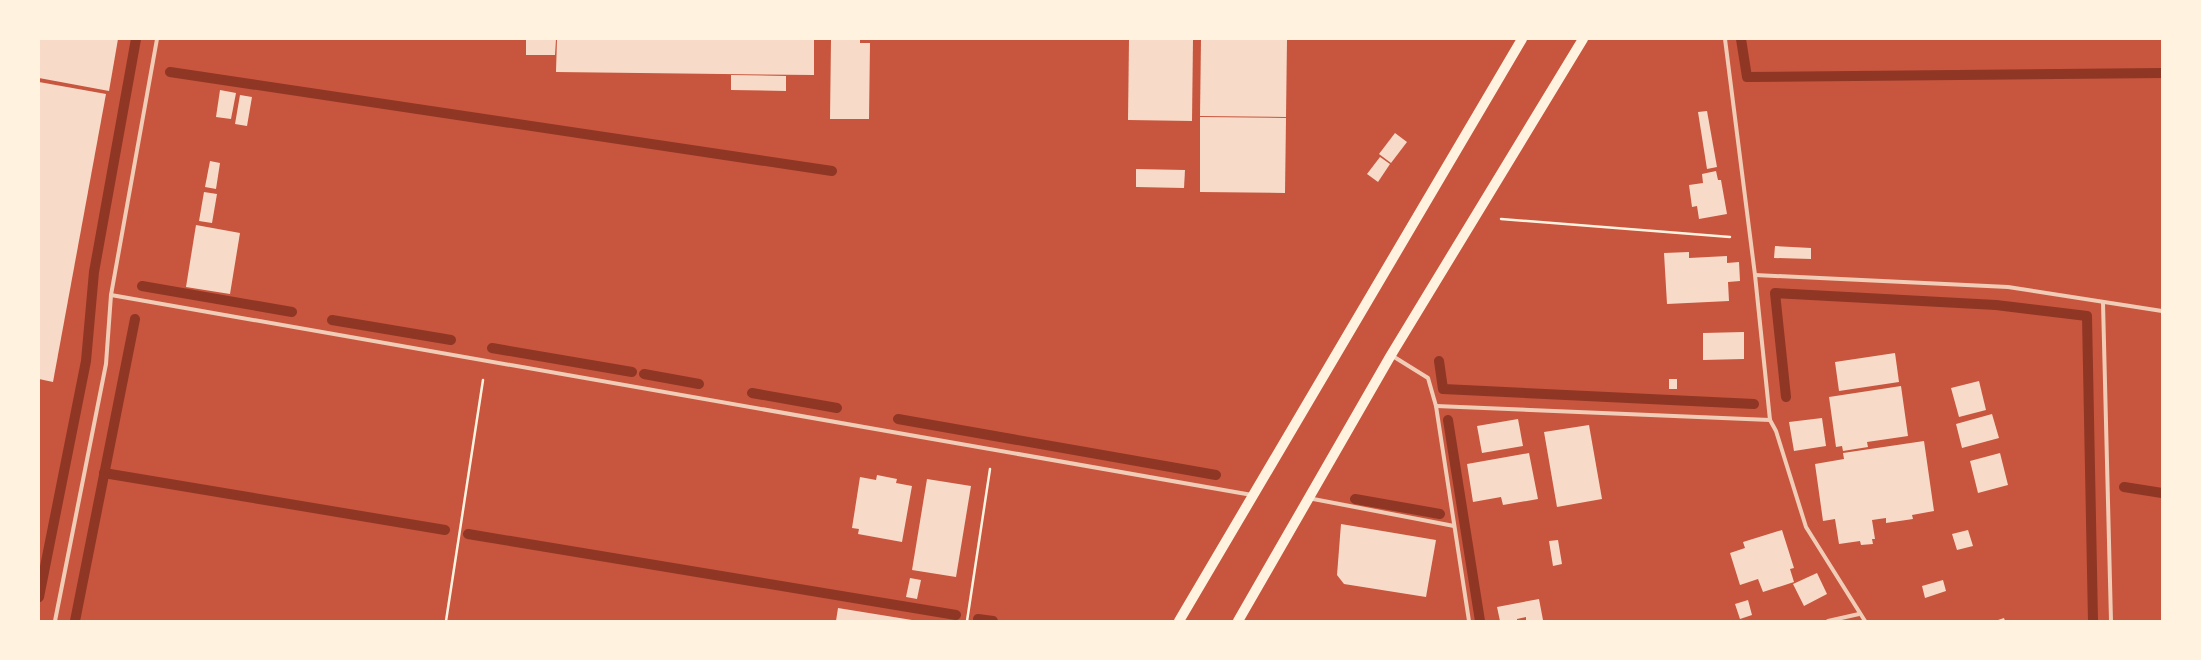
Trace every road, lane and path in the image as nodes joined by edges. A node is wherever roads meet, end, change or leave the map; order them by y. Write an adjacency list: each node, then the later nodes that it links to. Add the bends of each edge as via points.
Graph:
1 (157, 39): 8 (street)
2 (1522, 39): 16 (main road)
3 (1583, 39): 5 (main road)
4 (1725, 39): 6 (street)
5 (1475, 217): 6 (path); 11 (main road)
6 (1750, 238): 7 (street)
7 (1755, 275): 9 (street, via 2008,287); 14 (street)
8 (111, 295): 12 (street); 20 (street, via 106,364)
9 (2103, 303): 10 (street); 28 (street)
10 (2162, 311)
11 (1391, 355): 13 (street, via 1428,378); 17 (main road)
12 (486, 360): 15 (street); 21 (path)
13 (1436, 406): 14 (street); 18 (street)
14 (1770, 420): 19 (street, via 1776,431 1806,527)
15 (992, 450): 16 (street); 22 (path)
16 (1254, 495): 23 (main road)
17 (1308, 498): 18 (street); 24 (main road)
18 (1454, 526): 25 (street)
19 (1859, 614): 26 (street); 27 (street)
20 (55, 621)
21 (446, 621)
22 (967, 621)
23 (1179, 621)
24 (1238, 621)
25 (1469, 621)
26 (1828, 621)
27 (1865, 621)
28 (2111, 621)

